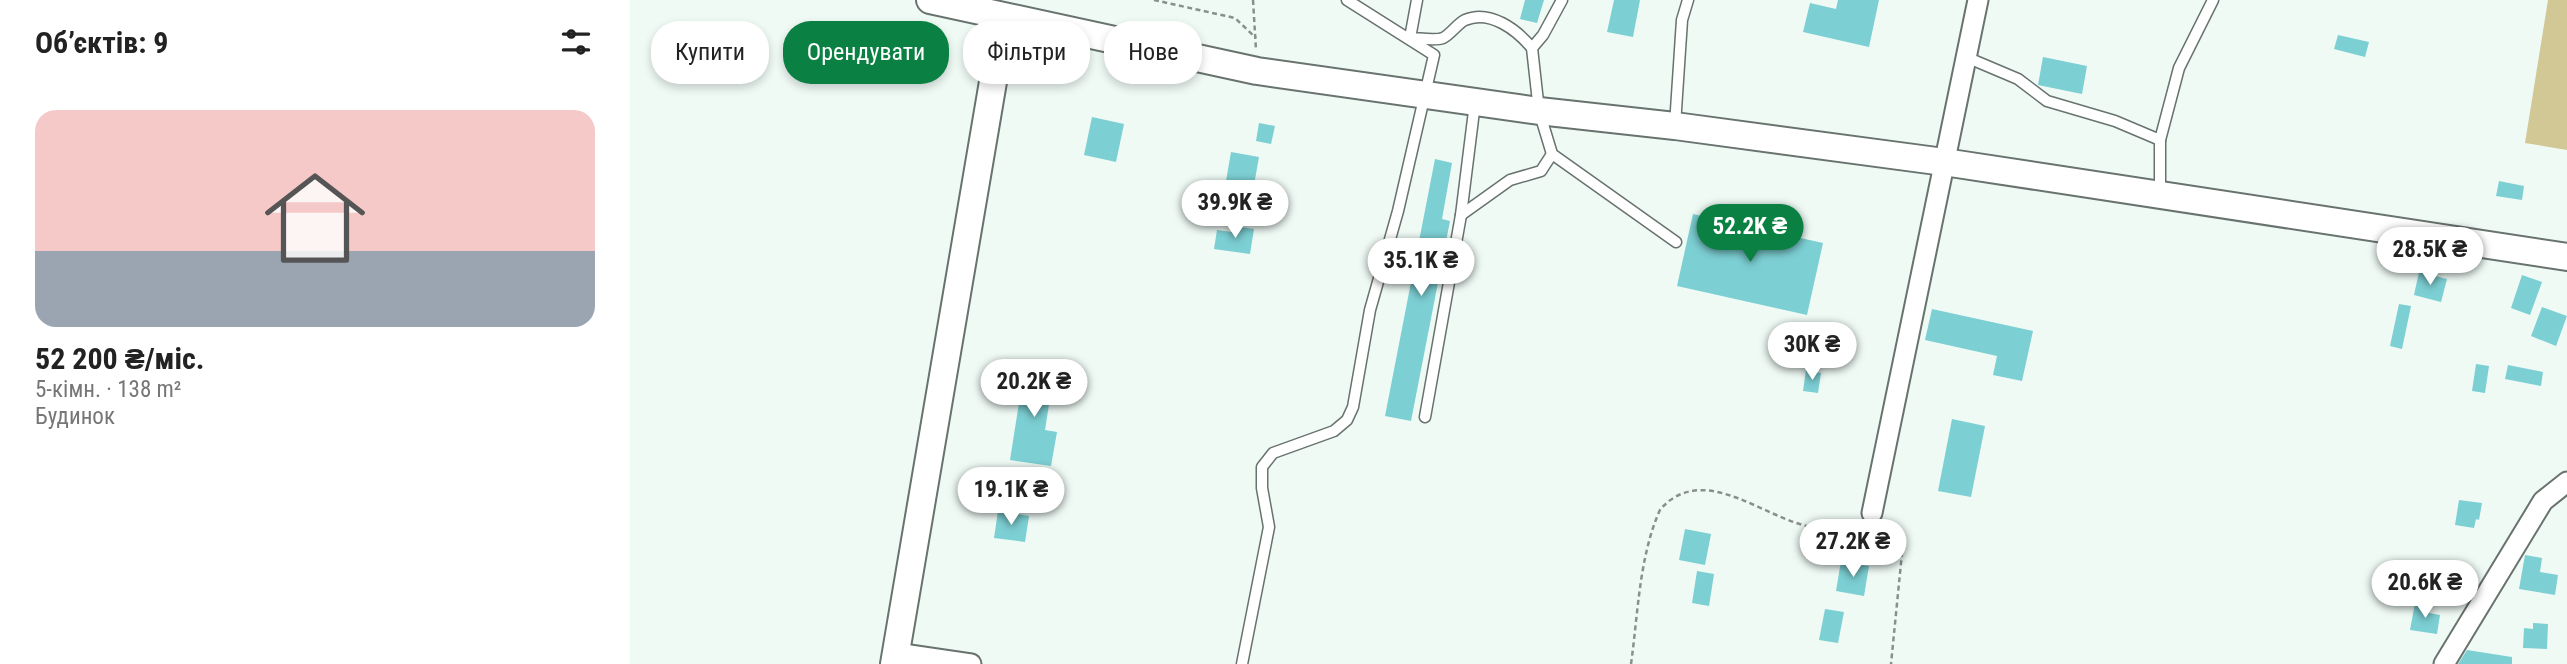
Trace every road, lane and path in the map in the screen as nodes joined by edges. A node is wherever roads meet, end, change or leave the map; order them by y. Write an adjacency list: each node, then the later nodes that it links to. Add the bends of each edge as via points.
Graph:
1 (930, 0): 10 (street)
2 (1154, 0): 11 (path, via 1235,18)
3 (1253, 0): 11 (path)
4 (1347, 0): 12 (lane)
5 (1417, 0): 12 (lane)
6 (1562, 0): 13 (lane)
7 (1688, 0): 19 (lane, via 1680,34)
8 (1978, 0): 14 (street)
9 (2213, 0): 20 (lane, via 2179,68)
10 (1004, 17): 15 (street); 30 (street)
11 (1256, 38): 15 (path)
12 (1410, 38): 13 (lane, via 1442,38 1464,20 1477,18 1515,29); 16 (lane, via 1434,55)
13 (1532, 48): 18 (lane)
14 (1966, 57): 20 (lane, via 2018,79 2046,101); 22 (street)
15 (1257, 71): 16 (street)
16 (1423, 95): 17 (street); 32 (lane, via 1370,310 1353,407 1334,431 1273,453 1262,467 1269,527)
17 (1475, 103): 18 (street); 24 (lane)
18 (1539, 111): 19 (street); 21 (lane)
19 (1675, 126): 22 (street)
20 (2160, 140): 23 (lane)
21 (1552, 155): 24 (lane, via 1541,171 1510,180); 25 (lane)
22 (1944, 162): 23 (street); 29 (street)
23 (2160, 195): 26 (street)
24 (1461, 215): 27 (lane)
25 (1676, 242)
26 (2567, 257)
27 (1425, 417)
28 (2567, 482): 35 (street, via 2543,501)
29 (1872, 513): 33 (path, via 1843,529 1815,528 1731,496 1702,490 1678,495 1660,508 1650,537); 34 (path, via 1891,528 1902,553)
30 (895, 658): 31 (street)
31 (971, 664)
32 (1242, 664)
33 (1631, 664)
34 (1891, 664)
35 (2444, 664)

